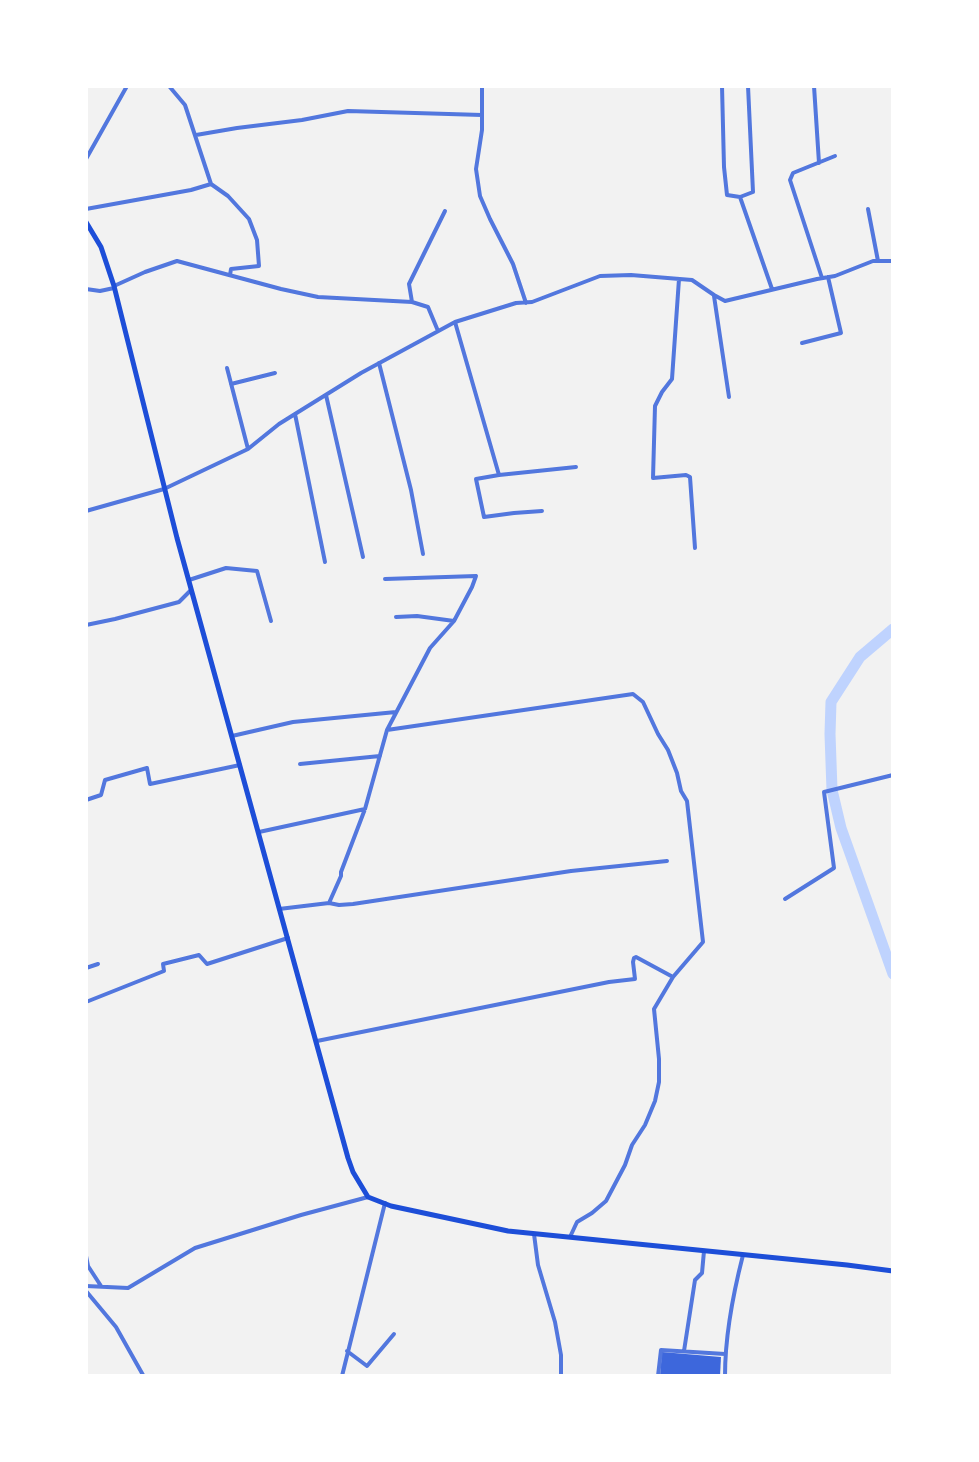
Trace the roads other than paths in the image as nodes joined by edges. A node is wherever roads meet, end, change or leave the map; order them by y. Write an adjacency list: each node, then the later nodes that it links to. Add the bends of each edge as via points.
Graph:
1 (127, 86): 10 (street)
2 (169, 86): 8 (street, via 186,105)
3 (482, 86): 7 (street)
4 (722, 86): 13 (street, via 727,195)
5 (748, 86): 13 (street, via 753,192)
6 (814, 86): 11 (street)
7 (482, 115): 8 (street, via 348,111); 29 (street, via 476,170 480,196 513,264)
8 (196, 135): 12 (street)
9 (835, 156): 11 (street)
10 (86, 159)
11 (819, 162): 22 (street, via 794,173 790,180)
12 (211, 184): 14 (street); 20 (street, via 228,196 249,219 257,240 259,266 231,269)
13 (740, 197): 26 (street)
14 (86, 209)
15 (868, 209): 18 (street)
16 (445, 211): 28 (street, via 409,284)
17 (86, 222): 24 (main road, via 101,247)
18 (878, 261): 19 (street); 21 (street)
19 (893, 262)
20 (230, 275): 24 (street, via 177,261); 28 (street, via 318,297)
21 (828, 277): 22 (street); 32 (street, via 841,333)
22 (822, 278): 26 (street)
23 (679, 279): 27 (street, via 692,280); 29 (street, via 600,276); 46 (street, via 672,380 655,406 653,478 690,476)
24 (114, 287): 25 (street, via 100,291); 43 (main road)
25 (86, 289)
26 (772, 289): 27 (street, via 725,301)
27 (714, 295): 38 (street)
28 (412, 302): 31 (street, via 428,307)
29 (526, 303): 30 (street, via 516,302)
30 (455, 322): 31 (street); 42 (street)
31 (438, 331): 33 (street)
32 (802, 343)
33 (380, 363): 37 (street); 47 (street)
34 (227, 368): 36 (street)
35 (275, 372): 36 (street)
36 (231, 384): 40 (street)
37 (326, 395): 39 (street); 48 (street)
38 (729, 397)
39 (295, 414): 40 (street); 49 (street)
40 (248, 449): 43 (street)
41 (576, 467): 42 (street)
42 (499, 476): 45 (street, via 476,479 484,517)
43 (164, 489): 44 (street); 51 (main road)
44 (86, 511)
45 (542, 511)
46 (695, 548)
47 (423, 554)
48 (363, 557)
49 (325, 562)
50 (385, 579): 54 (street, via 476,576)
51 (189, 580): 52 (main road); 55 (street, via 226,568 258,571)
52 (192, 590): 56 (street, via 179,602); 59 (main road)
53 (396, 617): 54 (street)
54 (454, 621): 57 (street, via 430,648)
55 (271, 622)
56 (86, 624)
57 (396, 712): 58 (street); 59 (street, via 293,722)
58 (386, 730): 60 (street); 74 (street, via 633,694 643,702 668,750 687,801 694,857 703,942)
59 (232, 736): 62 (main road)
60 (380, 756): 61 (street); 65 (street)
61 (300, 764)
62 (240, 765): 64 (street, via 150,784 147,768 105,780 101,795); 66 (main road)
63 (893, 775): 68 (street, via 824,792 834,868)
64 (86, 800)
65 (365, 809): 66 (street); 69 (street)
66 (259, 832): 70 (main road)
67 (667, 861): 69 (street, via 571,871 353,904)
68 (785, 898)
69 (329, 903): 70 (street)
70 (279, 909): 71 (main road)
71 (288, 938): 75 (street, via 207,964 199,955 163,964 164,971); 76 (main road)
72 (98, 964): 73 (street)
73 (86, 968)
74 (673, 977): 76 (street, via 636,957 633,962 635,979); 80 (street, via 654,1009 660,1059 655,1101 606,1201 577,1222)
75 (86, 1002)
76 (317, 1041): 77 (main road, via 353,1172)
77 (368, 1197): 78 (main road); 86 (street, via 195,1248 128,1288)
78 (384, 1203): 79 (main road); 89 (street)
79 (534, 1234): 80 (main road); 94 (street, via 538,1264 555,1322)
80 (570, 1237): 81 (main road)
81 (704, 1251): 82 (main road); 90 (street, via 702,1273 695,1280)
82 (743, 1254): 84 (main road); 91 (street)
83 (86, 1256): 86 (street, via 88,1266)
84 (893, 1271)
85 (86, 1286): 86 (street)
86 (101, 1286)
87 (86, 1291): 92 (street, via 116,1327)
88 (394, 1334): 89 (street, via 367,1366)
89 (346, 1351): 93 (street)
90 (684, 1351): 91 (street); 95 (street, via 661,1350)
91 (725, 1354): 96 (street)
92 (141, 1376)
93 (342, 1376)
94 (561, 1376)
95 (658, 1376)
96 (725, 1376)

